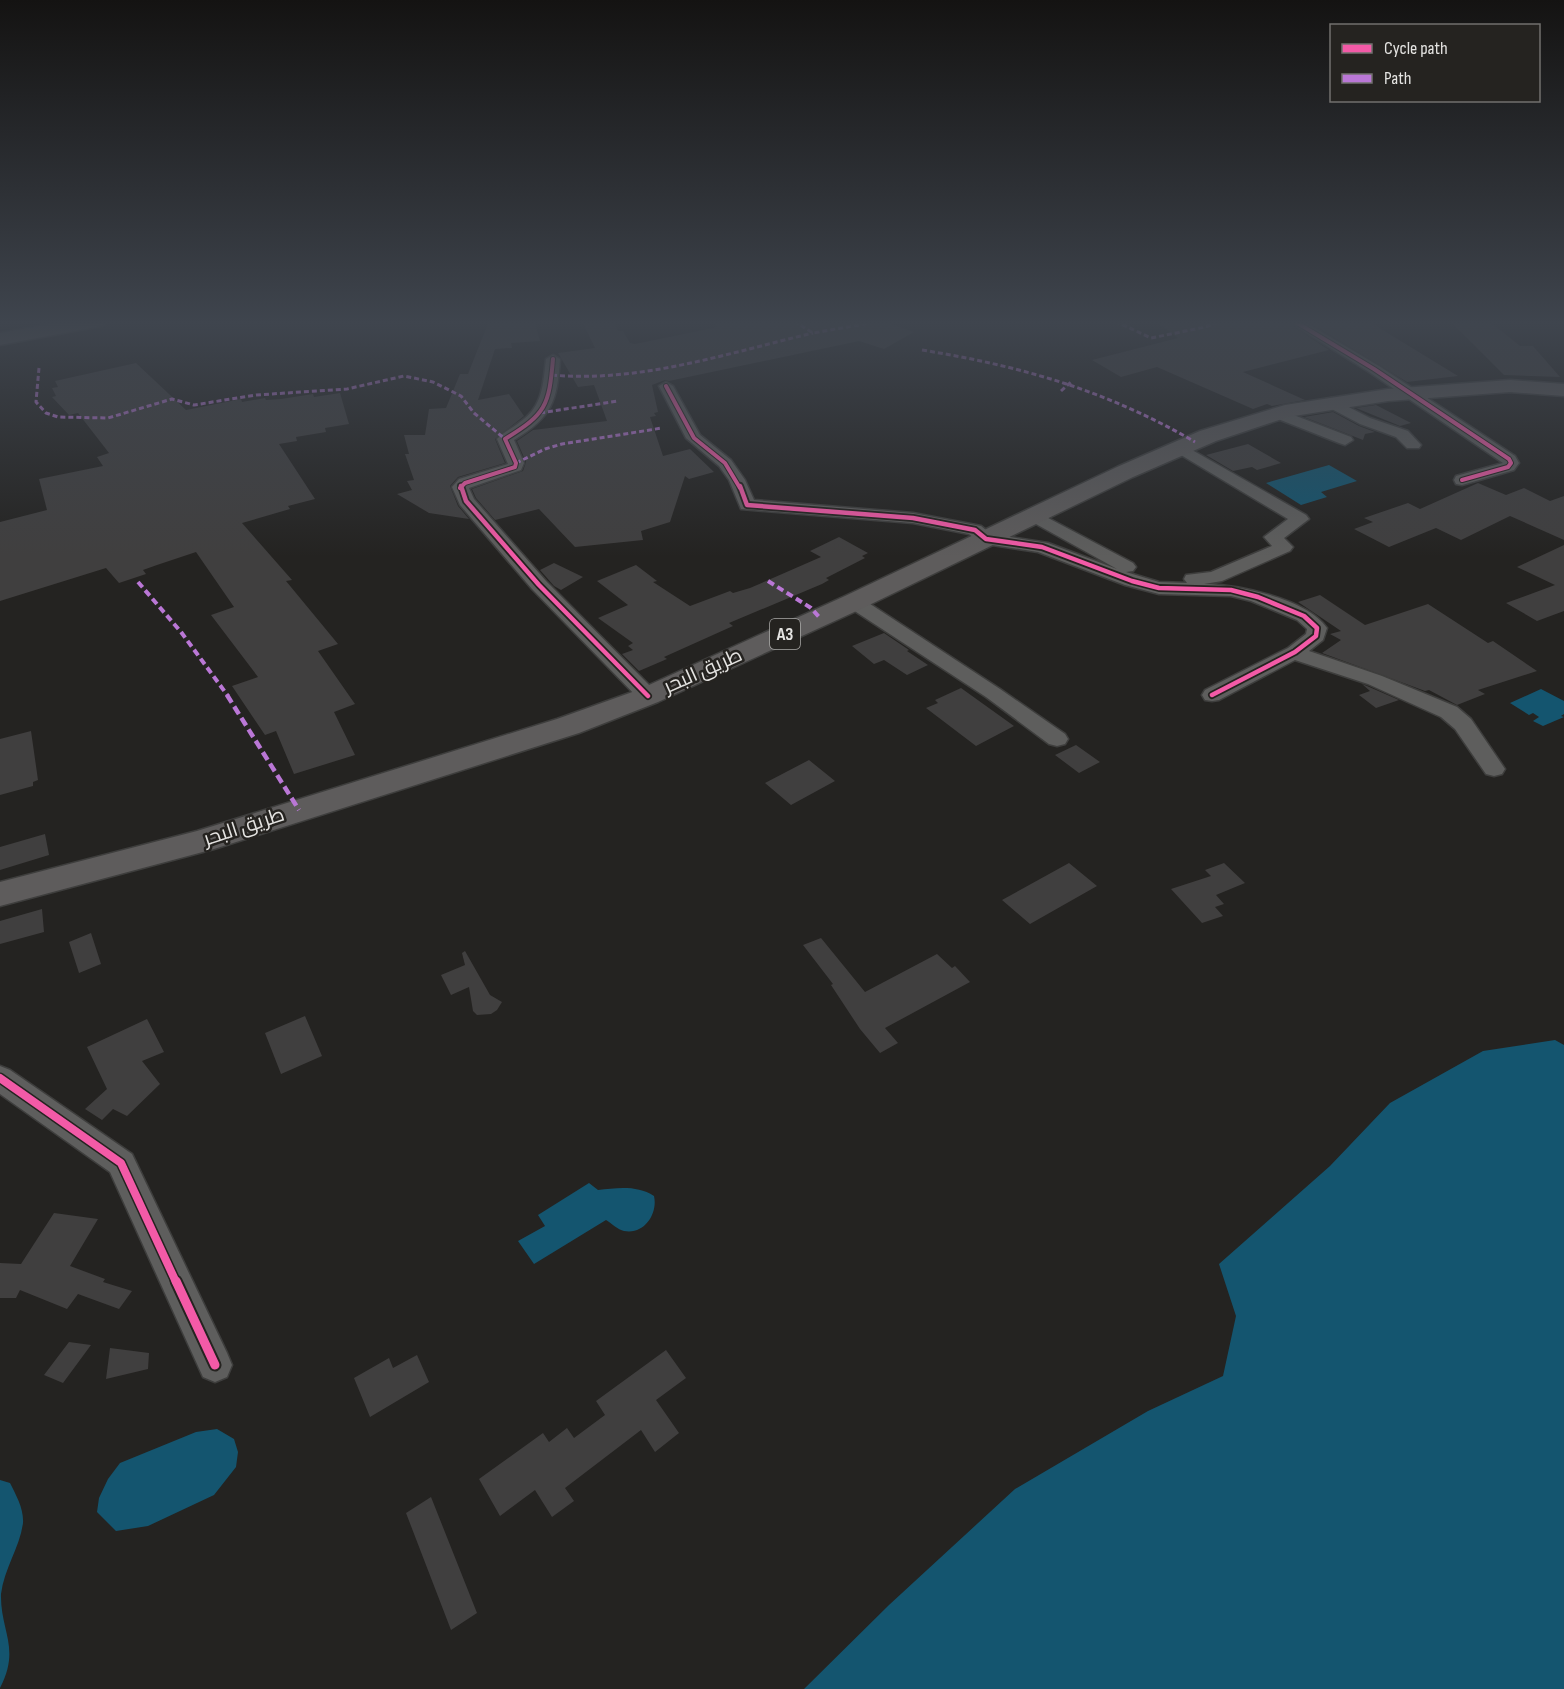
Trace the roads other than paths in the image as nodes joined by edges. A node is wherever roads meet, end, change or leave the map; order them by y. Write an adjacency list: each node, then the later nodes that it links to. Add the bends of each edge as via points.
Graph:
1 (548, 400): 16 (street, via 534,420 505,438 516,463 514,467 465,483 460,487 461,493 540,585)
2 (673, 400): 12 (street, via 694,438 726,463 747,505 913,518 975,530)
3 (1356, 400): 5 (highway, طريق البحر / A3)
4 (1419, 400): 10 (street, via 1511,463)
5 (1331, 403): 6 (highway, طريق البحر / A3); 7 (street, via 1407,439)
6 (1278, 414): 8 (street); 9 (highway, طريق البحر / A3)
7 (1425, 425)
8 (1345, 440)
9 (1179, 449): 11 (highway, طريق البحر / A3); 11 (street, via 1300,519 1273,537 1284,547 1215,577 1161,580 1131,569)
10 (1462, 480)
11 (1033, 515): 12 (highway, طريق البحر / A3)
12 (986, 539): 13 (highway, طريق البحر / A3); 14 (street, via 1042,548 1159,588 1231,590 1258,597 1304,616 1317,628 1316,636)
13 (854, 602): 16 (highway, طريق البحر / A3); 17 (street, via 993,693)
14 (1295, 652): 15 (street); 18 (street, via 1449,712 1463,724)
15 (1212, 695)
16 (648, 696): 19 (highway, طريق البحر / A3, via 568,726 202,841)
17 (1056, 740)
18 (1494, 769)
19 (0, 894)
20 (0, 1078): 21 (street, via 121,1163)
21 (215, 1365)

